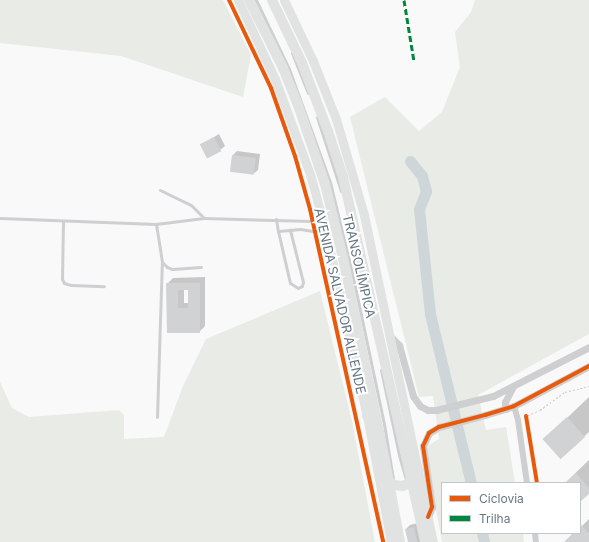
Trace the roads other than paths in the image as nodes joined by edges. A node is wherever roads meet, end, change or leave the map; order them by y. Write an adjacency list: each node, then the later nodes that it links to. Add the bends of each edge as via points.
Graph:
1 (238, 0): 17 (main road, AVENIDA SALVADOR ALLENDE, via 265,55 288,111 310,174)
2 (243, 0): 10 (highway, via 277,63)
3 (249, 0): 10 (highway, AVENIDA SALVADOR ALLENDE)
4 (256, 0): 37 (lane, TRANSOLÍMPICA, via 289,69 330,182 384,424)
5 (272, 0): 9 (highway)
6 (277, 0): 9 (highway, via 290,29)
7 (284, 0): 26 (main road, via 313,61 342,138 364,214)
8 (276, 20): 11 (lane)
9 (289, 35): 36 (highway, via 328,131 343,178)
10 (283, 68): 37 (highway, AVENIDA SALVADOR ALLENDE, via 310,137 332,211)
11 (309, 94)
12 (316, 115): 36 (lane, TRANSOLÍMPICA, via 342,192 399,455)
13 (160, 190): 15 (lane, via 191,205)
14 (0, 218): 18 (lane)
15 (204, 218): 16 (lane); 19 (lane)
16 (276, 219): 17 (lane); 21 (lane)
17 (322, 219): 22 (main road, AVENIDA SALVADOR ALLENDE)
18 (63, 222): 19 (lane); 25 (lane, via 64,283)
19 (156, 224): 23 (lane)
20 (290, 230): 21 (lane); 21 (lane, via 303,282 298,288 290,283); 22 (lane)
21 (278, 231)
22 (326, 233): 32 (main road, AVENIDA SALVADOR ALLENDE)
23 (162, 262): 24 (lane, via 172,269); 33 (lane)
24 (201, 268)
25 (104, 286)
26 (390, 336): 29 (street, via 399,345 413,396 420,406 433,410 484,400); 34 (main road)
27 (589, 347): 29 (street)
28 (589, 366): 30 (street)
29 (512, 388): 31 (street, via 505,402)
30 (514, 406): 31 (street); 35 (street)
31 (505, 410): 38 (street, via 437,428 427,435 423,446 432,507)
32 (366, 416): 37 (highway, via 372,422 382,476); 39 (main road, AVENIDA SALVADOR ALLENDE)
33 (157, 417)
34 (418, 472): 36 (highway); 38 (main road)
35 (527, 482)
36 (410, 483): 37 (highway, via 400,486); 42 (lane, TRANSOLÍMPICA); 43 (highway)
37 (392, 484): 40 (highway, AVENIDA SALVADOR ALLENDE); 41 (lane, TRANSOLÍMPICA)
38 (428, 517): 44 (main road)
39 (391, 542)
40 (400, 542)
41 (405, 542)
42 (420, 542)
43 (425, 542)
44 (433, 542)

